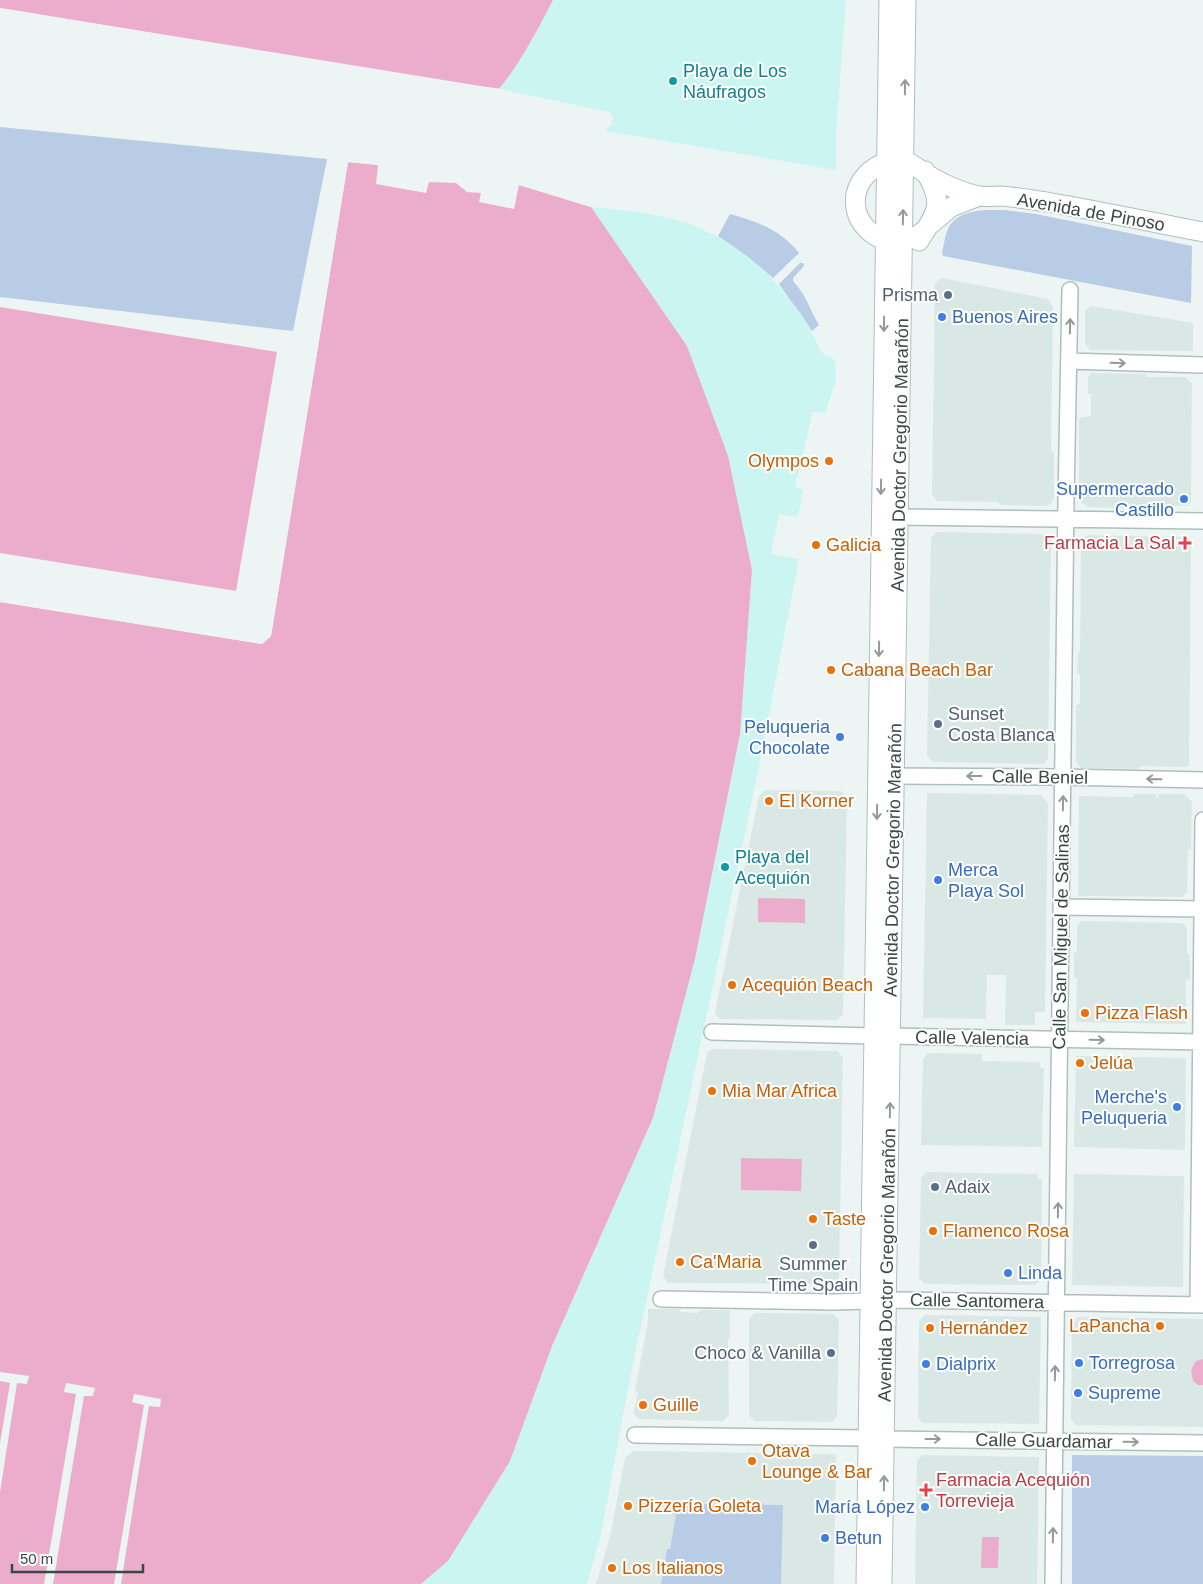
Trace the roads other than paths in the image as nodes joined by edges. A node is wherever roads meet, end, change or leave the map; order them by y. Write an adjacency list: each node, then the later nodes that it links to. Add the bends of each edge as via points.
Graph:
1 (889, 0): 3 (street)
2 (906, 0): 3 (street, one-way to 2)
3 (896, 135): 4 (street, Avenida Doctor Gregorio Marañón); 5 (street); 6 (street)
4 (895, 162): 5 (street); 6 (street, Avenida de Pinoso, via 917,166); 10 (street, Avenida Doctor Gregorio Marañón)
5 (870, 171): 10 (street, via 863,178 856,195 858,214 875,236)
6 (928, 176): 7 (street, Avenida de Pinoso); 8 (street, via 937,204)
7 (979, 196): 8 (street, Avenida de Pinoso, via 951,207); 9 (street, Avenida de Pinoso, via 1046,202)
8 (928, 227): 10 (street, via 919,236); 11 (street)
9 (1203, 232)
10 (894, 241): 11 (street, Avenida Doctor Gregorio Marañón); 18 (street, Avenida Doctor Gregorio Marañón, one-way to 18)
11 (902, 268): 15 (street, Avenida Doctor Gregorio Marañón)
12 (1070, 290): 13 (street, Calle San Miguel de Salinas, one-way to 12)
13 (1069, 361): 14 (street, one-way to 14); 16 (street, Calle San Miguel de Salinas)
14 (1203, 366)
15 (899, 517): 16 (street); 18 (street, Avenida Doctor Gregorio Marañón)
16 (1066, 519): 17 (street); 19 (street, Calle San Miguel de Salinas)
17 (1203, 521)
18 (886, 776): 19 (street, Calle Beniel, one-way to 18); 25 (street, Avenida Doctor Gregorio Marañón)
19 (1063, 777): 20 (street, Calle Beniel, one-way to 19); 22 (street, Calle San Miguel de Salinas, one-way to 19)
20 (1203, 780)
21 (1203, 820): 23 (street)
22 (1062, 907): 23 (street); 26 (street, Calle San Miguel de Salinas)
23 (1202, 909): 27 (street)
24 (712, 1032): 25 (street, Calle Valencia)
25 (882, 1036): 26 (street, Calle Valencia); 29 (street, Avenida Doctor Gregorio Marañón)
26 (1060, 1039): 27 (street, Calle Valencia, one-way to 27); 30 (street, Calle San Miguel de Salinas, one-way to 26)
27 (1202, 1042): 31 (street)
28 (661, 1299): 29 (street, Calle Santomera)
29 (878, 1301): 30 (street, Calle Santomera); 33 (street, Avenida Doctor Gregorio Marañón)
30 (1056, 1302): 31 (street, Calle Santomera); 34 (street, Calle San Miguel de Salinas, one-way to 30)
31 (1200, 1305)
32 (635, 1435): 33 (street, Calle Guardamar)
33 (876, 1438): 34 (street, Calle Guardamar, one-way to 34); 36 (street, Avenida Doctor Gregorio Marañón); 37 (street, Avenida Doctor Gregorio Marañón, one-way to 33)
34 (1054, 1441): 35 (street, Calle Guardamar, one-way to 35); 38 (street, Calle San Miguel de Salinas, one-way to 34)
35 (1203, 1443)
36 (866, 1584)
37 (882, 1584)
38 (1053, 1584)

